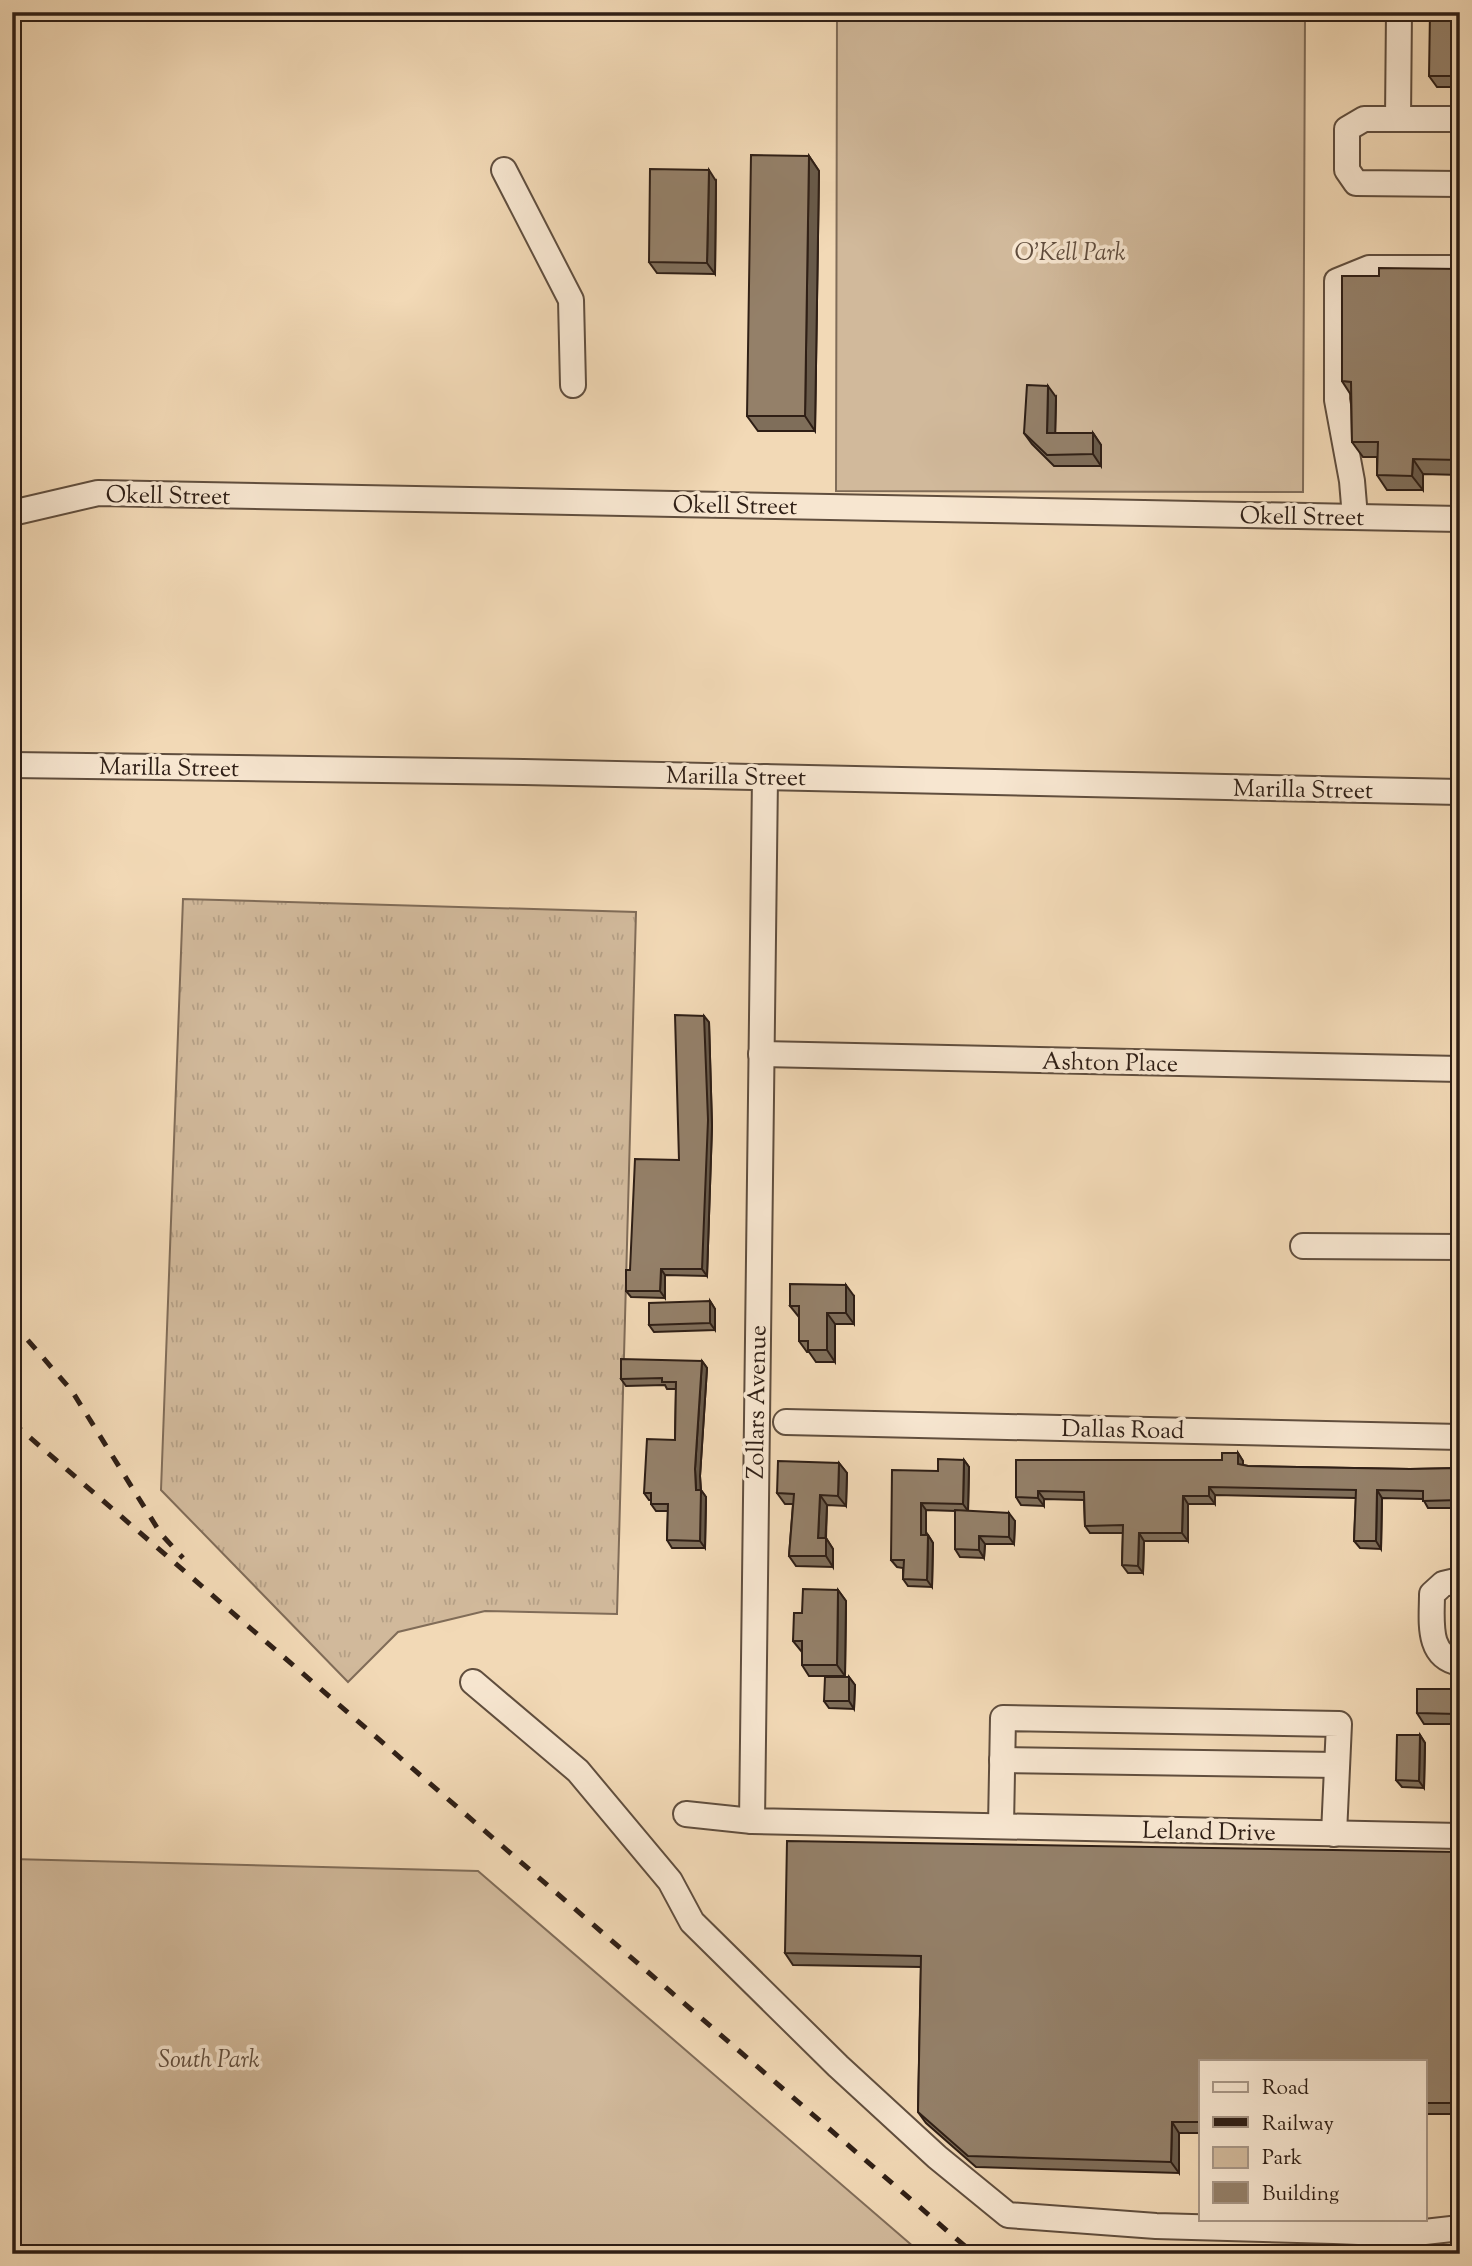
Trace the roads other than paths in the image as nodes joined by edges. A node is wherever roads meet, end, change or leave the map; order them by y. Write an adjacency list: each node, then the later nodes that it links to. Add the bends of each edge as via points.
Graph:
1 (1399, 12): 2 (street)
2 (1398, 118): 3 (street); 5 (street, via 1364,119 1347,129 1347,170 1356,183)
3 (1460, 119)
4 (504, 170): 7 (street, via 571,300)
5 (1460, 184)
6 (1460, 268): 9 (street, via 1368,268 1337,281 1336,400)
7 (573, 385)
8 (12, 513): 9 (street, Okell Street, via 98,494)
9 (1355, 517): 10 (street, Okell Street)
10 (1460, 519)
11 (12, 765): 12 (street, Marilla Street)
12 (765, 777): 13 (street, Marilla Street); 14 (street, Zollars Avenue)
13 (1460, 792)
14 (761, 1054): 15 (street, Ashton Place); 26 (street, Zollars Avenue)
15 (1460, 1069)
16 (1303, 1246): 17 (street)
17 (1460, 1247)
18 (786, 1422): 19 (street, Dallas Road)
19 (1460, 1437)
20 (1460, 1580): 21 (street, via 1443,1584 1433,1594 1432,1629 1436,1649 1449,1661)
21 (1460, 1663)
22 (473, 1682): 30 (street, via 578,1771 670,1881 692,1922 838,2066 1008,2215 1156,2226 1407,2234)
23 (1002, 1760): 24 (street); 24 (street, via 1003,1718 1017,1718 1339,1724); 27 (street)
24 (1337, 1765): 28 (street)
25 (686, 1814): 26 (street)
26 (752, 1821): 27 (street, Leland Drive)
27 (1001, 1826): 28 (street, Leland Drive)
28 (1334, 1833): 29 (street, Leland Drive)
29 (1460, 1836)
30 (1460, 2228)

